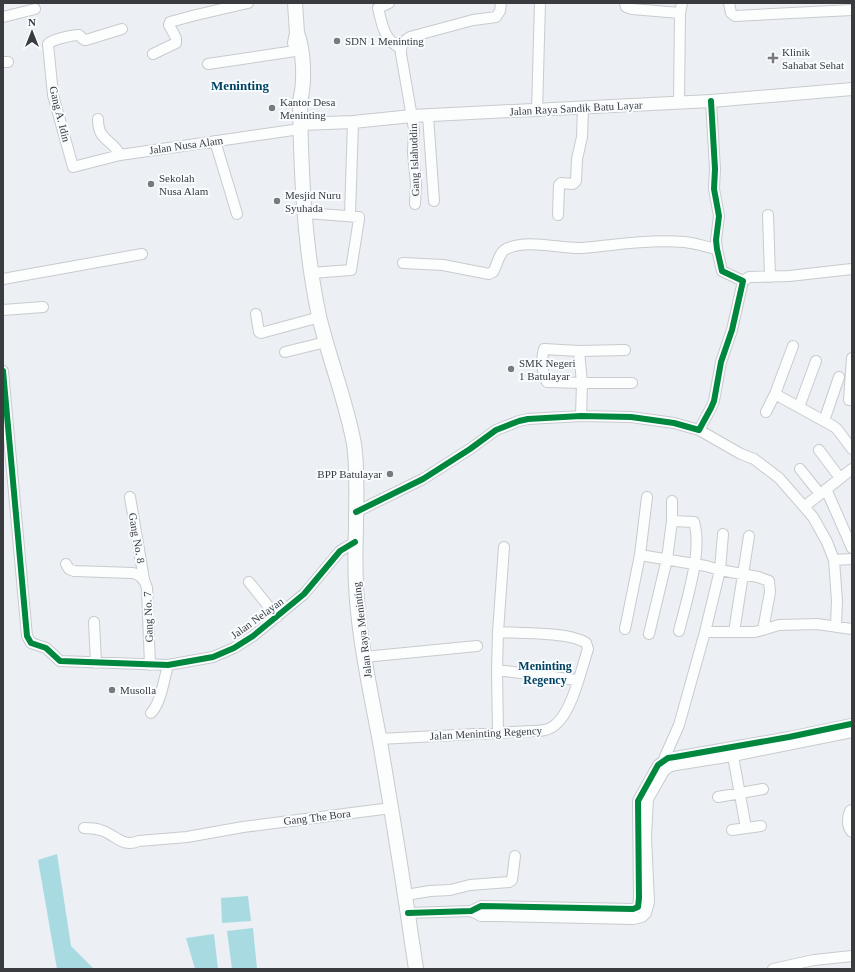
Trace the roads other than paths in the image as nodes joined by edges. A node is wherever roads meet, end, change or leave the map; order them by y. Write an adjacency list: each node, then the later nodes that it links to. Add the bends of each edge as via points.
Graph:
1 (248, 3): 18 (street, via 170,22 176,43)
2 (295, 3): 15 (highway, Jalan Raya Meninting)
3 (389, 3): 9 (street)
4 (501, 3): 16 (street, via 496,17 473,20 410,37)
5 (540, 3): 25 (street)
6 (625, 3): 12 (street, via 626,7 632,9)
7 (682, 3): 12 (street)
8 (729, 3): 11 (street, via 731,13 735,16)
9 (377, 5): 16 (street, via 386,36)
10 (35, 9): 13 (street)
11 (852, 10)
12 (680, 13): 23 (street)
13 (3, 17)
14 (122, 29): 33 (street, Gang A. Idin, via 86,40 75,35 52,41 48,45 53,95)
15 (297, 33): 17 (highway, Jalan Raya Meninting); 21 (highway, Jalan Raya Meninting, via 301,47 303,90)
16 (401, 48): 26 (street, Gang Islahuddin)
17 (294, 51): 19 (street); 21 (highway, Jalan Raya Meninting, via 296,90)
18 (153, 54)
19 (208, 64)
20 (852, 89): 22 (main road, Jalan Raya Sandik Batu Layar)
21 (300, 100): 30 (highway, Jalan Raya Meninting)
22 (711, 101): 23 (main road, Jalan Raya Sandik Batu Layar); 41 (street, via 714,189 719,216)
23 (679, 102): 24 (main road, Jalan Raya Sandik Batu Layar)
24 (583, 108): 25 (main road, Jalan Raya Sandik Batu Layar); 39 (street, via 576,181 573,184 559,185)
25 (537, 111): 27 (main road, Jalan Raya Sandik Batu Layar)
26 (412, 116): 27 (main road, Jalan Raya Sandik Batu Layar); 29 (main road, Jalan Raya Sandik Batu Layar); 35 (street, Gang Islahuddin)
27 (428, 116): 34 (street)
28 (98, 119): 32 (street, via 99,132)
29 (353, 122): 30 (main road, Jalan Raya Sandik Batu Layar); 38 (street)
30 (300, 127): 31 (street, Jalan Nusa Alam); 36 (highway, Jalan Raya Meninting)
31 (215, 141): 32 (street, Jalan Nusa Alam); 37 (street)
32 (120, 155): 33 (street, Jalan Nusa Alam)
33 (73, 167)
34 (434, 201)
35 (415, 204)
36 (306, 213): 38 (street); 45 (highway, Jalan Raya Meninting)
37 (237, 214)
38 (350, 216): 45 (street, via 359,216 351,270)
39 (558, 216)
40 (768, 216): 46 (street)
41 (717, 250): 43 (street, via 686,242 670,241 584,248 523,245 503,251 493,272 489,274 449,266); 48 (street, via 722,271)
42 (142, 254): 47 (street)
43 (403, 263)
44 (852, 269): 46 (street)
45 (311, 273): 52 (highway, Jalan Raya Meninting)
46 (770, 277): 48 (street, via 749,277)
47 (3, 279)
48 (743, 281): 69 (street, via 732,330 721,362 714,401)
49 (43, 307): 50 (street)
50 (3, 310)
51 (256, 314): 52 (street, via 261,333)
52 (320, 317): 53 (highway, Jalan Raya Meninting)
53 (326, 342): 57 (street); 80 (highway, Jalan Raya Meninting, via 344,399 354,446)
54 (793, 346): 63 (street)
55 (625, 350): 56 (street)
56 (580, 351): 61 (street); 61 (street, via 544,349 544,378 546,382)
57 (285, 352)
58 (852, 358): 64 (street)
59 (816, 361): 65 (street)
60 (3, 371): 110 (street, Jalan Nelayan, via 27,636 32,644 46,648 60,661)
61 (582, 383): 62 (street); 67 (street)
62 (632, 383)
63 (775, 394): 65 (street); 66 (street)
64 (850, 402): 68 (street, via 838,381)
65 (799, 408): 68 (street)
66 (766, 412)
67 (581, 416): 69 (street, via 646,419); 80 (street, via 528,419 505,426 423,479)
68 (824, 421): 70 (street, via 837,429)
69 (698, 430): 79 (street, via 754,459 779,478)
70 (852, 449)
71 (819, 450): 74 (street)
72 (800, 469): 75 (street)
73 (851, 473): 74 (street)
74 (840, 478): 75 (street)
75 (823, 491): 79 (street); 86 (street)
76 (130, 497): 95 (street, Gang No. 8)
77 (647, 497): 87 (street)
78 (672, 501): 81 (street)
79 (805, 506): 90 (street, via 820,527)
80 (356, 512): 84 (highway, Jalan Raya Meninting)
81 (672, 521): 89 (street); 92 (street, via 694,522 697,531)
82 (723, 534): 93 (street)
83 (749, 536): 94 (street)
84 (355, 542): 97 (street, Jalan Nelayan, via 340,551 304,594); 109 (highway, Jalan Raya Meninting, via 358,612)
85 (504, 547): 104 (street)
86 (852, 548)
87 (640, 555): 89 (street); 100 (street)
88 (852, 559): 90 (street)
89 (667, 560): 92 (street); 107 (street)
90 (834, 560): 99 (street)
91 (66, 564): 95 (street, Gang No. 7, via 74,571 133,573)
92 (694, 564): 93 (street); 103 (street)
93 (720, 570): 94 (street); 105 (street)
94 (744, 575): 102 (street, via 768,581 770,592); 106 (street)
95 (144, 579): 111 (street, Gang No. 7, via 147,590)
96 (249, 582): 97 (street)
97 (277, 617): 112 (street, Jalan Nelayan, via 234,648 213,657)
98 (94, 622): 110 (street)
99 (836, 626): 101 (street); 102 (street, via 779,625)
100 (625, 629)
101 (852, 629)
102 (763, 630): 106 (street)
103 (680, 631)
104 (498, 632): 113 (street); 114 (street, Jalan Meninting Regency, via 574,637 586,643 588,649)
105 (705, 632): 106 (street); 124 (street, via 679,725)
106 (734, 632)
107 (649, 634)
108 (477, 646): 109 (street)
109 (364, 657): 120 (highway, Jalan Raya Meninting)
110 (96, 663): 111 (street, Jalan Nelayan)
111 (150, 665): 112 (street, Jalan Nelayan)
112 (168, 665): 115 (street, via 158,701)
113 (497, 670): 114 (street); 118 (street)
114 (577, 680): 118 (street, Jalan Meninting Regency, via 570,705 554,726 546,730)
115 (151, 713)
116 (852, 717): 117 (street)
117 (852, 726): 121 (street)
118 (498, 732): 120 (street, Jalan Meninting Regency)
119 (852, 732): 121 (street)
120 (379, 740): 128 (highway, Jalan Raya Meninting)
121 (790, 741): 122 (street); 123 (street)
122 (704, 756): 123 (street); 124 (street, via 668,758); 135 (street, via 664,771 648,799)
123 (733, 756): 126 (street)
124 (663, 761): 135 (street, via 658,765 638,801)
125 (763, 789): 126 (street)
126 (740, 793): 127 (street); 132 (street)
127 (718, 797)
128 (391, 808): 131 (street, Gang The Bora, via 128,844 102,830); 137 (highway, Jalan Raya Meninting)
129 (852, 810): 134 (street, via 848,818)
130 (761, 826): 132 (street)
131 (84, 828)
132 (746, 828): 133 (street)
133 (732, 830)
134 (852, 832)
135 (642, 837): 138 (street, via 649,902 642,917 633,919 566,913 487,911 481,916 471,911)
136 (514, 856): 137 (street, via 512,880 509,882)
137 (406, 895): 138 (highway, Jalan Raya Meninting)
138 (408, 912): 140 (highway, Jalan Raya Meninting)
139 (852, 956): 141 (street, via 814,960)
140 (416, 969)
141 (773, 969)

